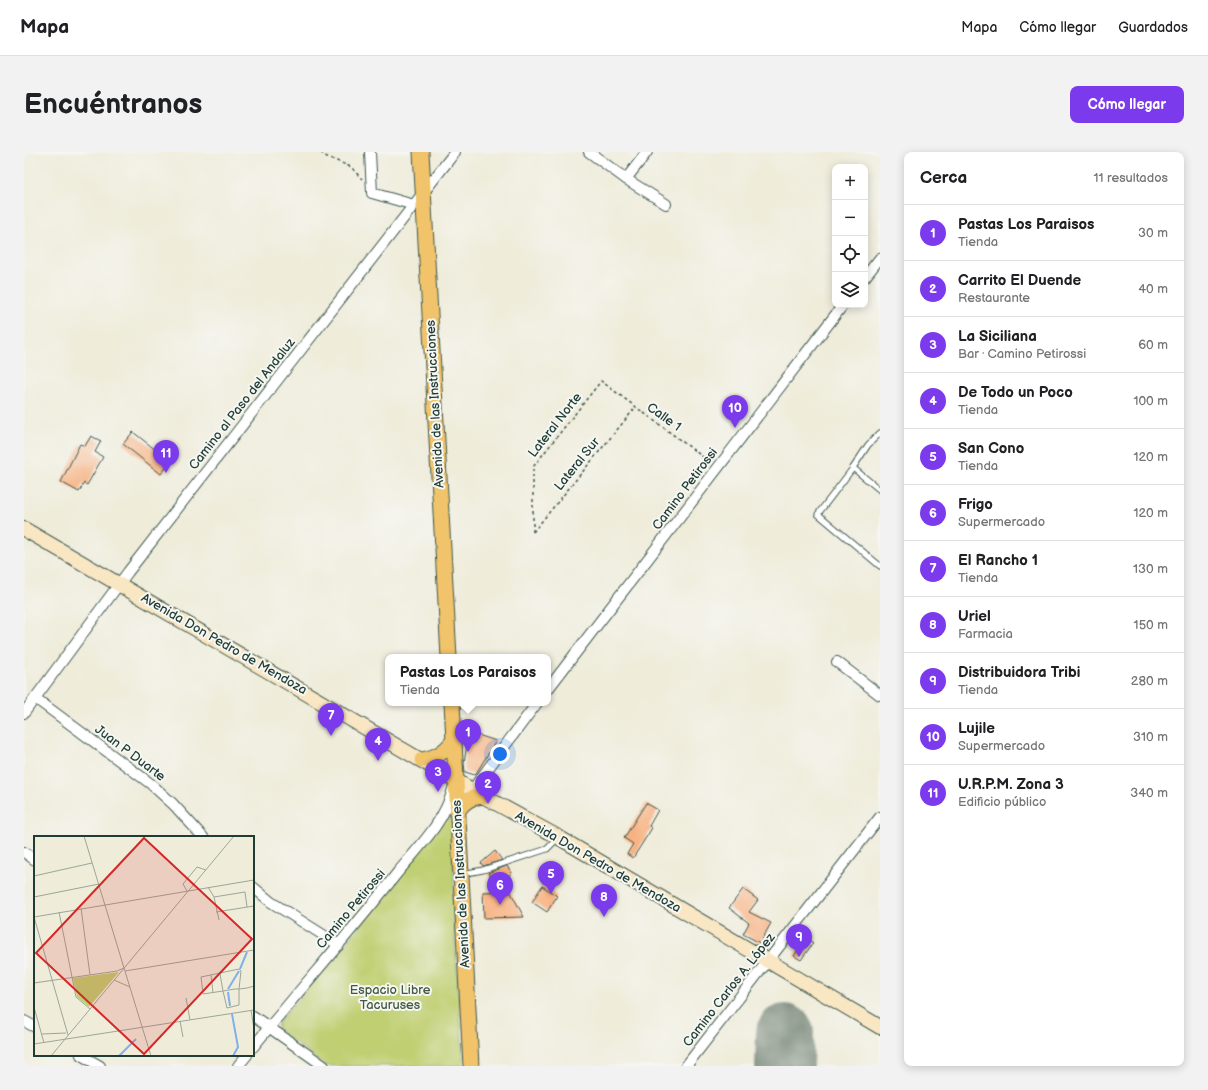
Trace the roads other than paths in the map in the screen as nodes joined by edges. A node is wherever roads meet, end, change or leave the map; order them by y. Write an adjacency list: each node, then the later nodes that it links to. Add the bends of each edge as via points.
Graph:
1 (370, 152): 9 (street, via 372,193)
2 (421, 152): 7 (main road, Avenida de las Instrucciones)
3 (455, 152): 7 (street, Camino al Paso del Andaluz)
4 (589, 152): 6 (street)
5 (647, 152): 6 (street)
6 (626, 179): 8 (street)
7 (424, 192): 9 (street, Camino al Paso del Andaluz); 19 (main road, Avenida de las Instrucciones)
8 (666, 204)
9 (414, 206): 18 (street, Camino al Paso del Andaluz)
10 (880, 258): 11 (street)
11 (868, 273)
12 (841, 308): 21 (street, Camino Petirossi)
13 (880, 433): 14 (lane, via 868,445)
14 (854, 468): 15 (lane); 17 (lane, via 818,514)
15 (880, 490)
16 (24, 529): 18 (street, Avenida Don Pedro de Mendoza)
17 (880, 566)
18 (120, 583): 23 (street, Camino al Paso del Andaluz); 28 (street, Avenida Don Pedro de Mendoza)
19 (449, 654)
20 (837, 662): 22 (street)
21 (551, 685)
22 (880, 695)
23 (35, 698): 26 (street, Camino al Paso del Andaluz); 33 (street, Juan P Duarte, via 150,784 173,804)
24 (452, 706): 27 (main road, Avenida de las Instrucciones)
25 (535, 706): 30 (street)
26 (24, 713)
27 (454, 740): 28 (main road, via 447,750); 29 (main road, Avenida de las Instrucciones)
28 (422, 760): 29 (street, Avenida Don Pedro de Mendoza)
29 (456, 780): 30 (street, Avenida Don Pedro de Mendoza); 31 (main road, Avenida de las Instrucciones); 39 (street, Camino Petirossi, via 450,801 437,824)
30 (478, 793): 31 (main road); 34 (street, Avenida Don Pedro de Mendoza)
31 (458, 810): 37 (main road, Avenida de las Instrucciones)
32 (880, 816): 40 (street, Camino Carlos A. López)
33 (202, 836)
34 (558, 838): 37 (lane, via 547,850 483,870); 40 (street, Avenida Don Pedro de Mendoza)
35 (24, 852): 36 (street)
36 (34, 859)
37 (461, 874): 52 (main road, Avenida de las Instrucciones)
38 (254, 888): 39 (street)
39 (339, 944): 45 (street, Camino Petirossi)
40 (768, 961): 44 (street, Avenida Don Pedro de Mendoza); 53 (street, Camino Carlos A. López)
41 (254, 1017): 45 (street)
42 (24, 1021): 43 (street)
43 (34, 1026)
44 (880, 1026)
45 (269, 1028): 46 (street, Camino Petirossi); 51 (street)
46 (254, 1046)
47 (83, 1056): 49 (street)
48 (245, 1056): 50 (street)
49 (100, 1066)
50 (238, 1066)
51 (324, 1066)
52 (471, 1066)
53 (686, 1066)

